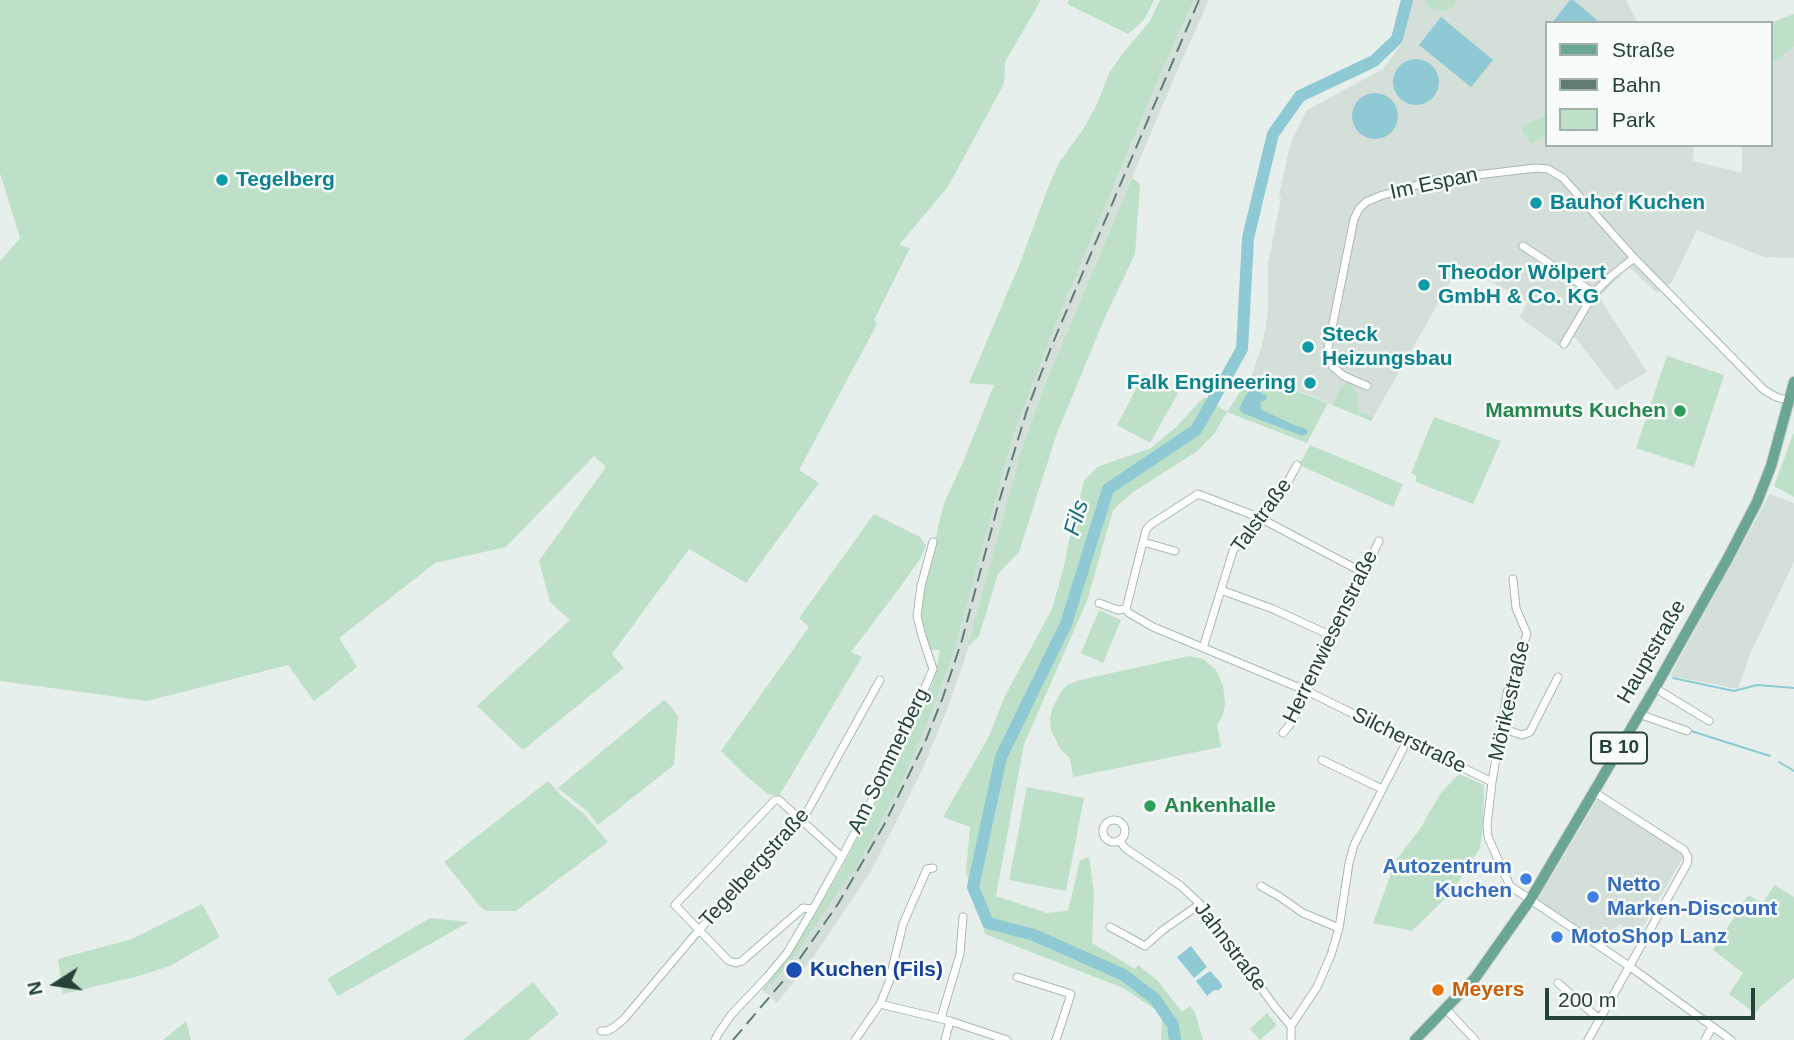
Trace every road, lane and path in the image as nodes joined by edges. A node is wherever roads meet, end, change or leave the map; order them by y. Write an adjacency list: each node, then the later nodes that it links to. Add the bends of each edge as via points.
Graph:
1 (1523, 246): 3 (street)
2 (1634, 258): 3 (street); 6 (street, Im Espan, via 1563,178 1548,169 1434,180 1366,202 1354,219 1328,348 1333,367); 7 (street, Im Espan, via 1764,390)
3 (1594, 293): 4 (street)
4 (1564, 344)
5 (1794, 382): 7 (main road, B 10)
6 (1367, 386)
7 (1790, 401): 23 (main road, Hauptstraße / B 10, via 1753,510)
8 (1297, 465): 9 (street, Talstraße, via 1285,487)
9 (1258, 517): 12 (street, via 1198,494 1150,525); 14 (street); 16 (street, Talstraße, via 1233,551)
10 (1379, 541): 14 (street, Herrenwiesenstraße)
11 (933, 542): 37 (street, Am Sommerberg, via 917,616 933,669 896,754)
12 (1143, 542): 13 (street); 18 (street)
13 (1175, 551)
14 (1363, 573): 19 (street, Herrenwiesenstraße)
15 (1513, 579): 27 (street, Mörikestraße, via 1516,608 1527,634 1507,693)
16 (1221, 590): 19 (street); 20 (street, Talstraße)
17 (1099, 603): 18 (street)
18 (1126, 609): 20 (street, Silcherstraße, via 1153,627)
19 (1332, 636): 24 (street, Herrenwiesenstraße)
20 (1203, 648): 24 (street, Silcherstraße)
21 (1558, 677): 27 (street, via 1530,732 1522,735)
22 (880, 680): 35 (street, Tegelbergstraße)
23 (1654, 688): 25 (main road, Hauptstraße / B 10); 26 (street)
24 (1307, 691): 29 (street, Herrenwiesenstraße); 30 (street, Silcherstraße)
25 (1639, 714): 28 (street); 34 (main road, Hauptstraße / B 10)
26 (1709, 721)
27 (1501, 728): 32 (street, Mörikestraße)
28 (1686, 731)
29 (1283, 733)
30 (1407, 741): 32 (street, Silcherstraße); 33 (street)
31 (1322, 760): 33 (street)
32 (1492, 782): 40 (street, Silcherstraße, via 1488,837 1510,886)
33 (1382, 789): 45 (street, via 1354,845)
34 (1594, 792): 40 (main road, Hauptstraße / B 10); 47 (street, via 1688,857)
35 (802, 821): 37 (street, Am Sommerberg); 46 (street, Tegelbergstraße); 46 (street, Am Sommerberg, via 779,800 771,802 675,905)
36 (1119, 840): 41 (street, Jahnstraße)
37 (842, 857): 42 (street, Am Sommerberg)
38 (933, 868): 50 (street, via 927,869 903,924)
39 (1261, 886): 45 (street, via 1303,913)
40 (1530, 900): 47 (street, Silcherstraße); 51 (main road, Hauptstraße / B 10, via 1475,978)
41 (1200, 904): 44 (street, via 1145,946); 55 (street, Jahnstraße)
42 (813, 909): 46 (street, via 803,908 736,963); 58 (street, Am Sommerberg, via 787,953)
43 (963, 917): 52 (street, via 960,954)
44 (1110, 927)
45 (1339, 928): 55 (street, via 1317,987)
46 (699, 930): 57 (street, Tegelbergstraße, via 624,1019)
47 (1629, 966): 53 (street); 56 (street, Silcherstraße)
48 (1017, 977): 64 (street, via 1071,994)
49 (1558, 983): 53 (street)
50 (880, 1004): 52 (street); 61 (street)
51 (1446, 1009): 66 (main road, Hauptstraße / B 10); 67 (street)
52 (941, 1018): 54 (street)
53 (1599, 1019): 68 (street)
54 (950, 1021): 62 (street); 63 (street)
55 (1291, 1026): 65 (street)
56 (1712, 1027): 69 (street); 70 (street, Silcherstraße)
57 (601, 1031)
58 (717, 1037): 59 (street, Am Sommerberg); 60 (street)
59 (709, 1040)
60 (724, 1040)
61 (855, 1040)
62 (945, 1040)
63 (1007, 1040)
64 (1056, 1040)
65 (1291, 1040)
66 (1415, 1040)
67 (1475, 1040)
68 (1588, 1040)
69 (1705, 1040)
70 (1731, 1040)

